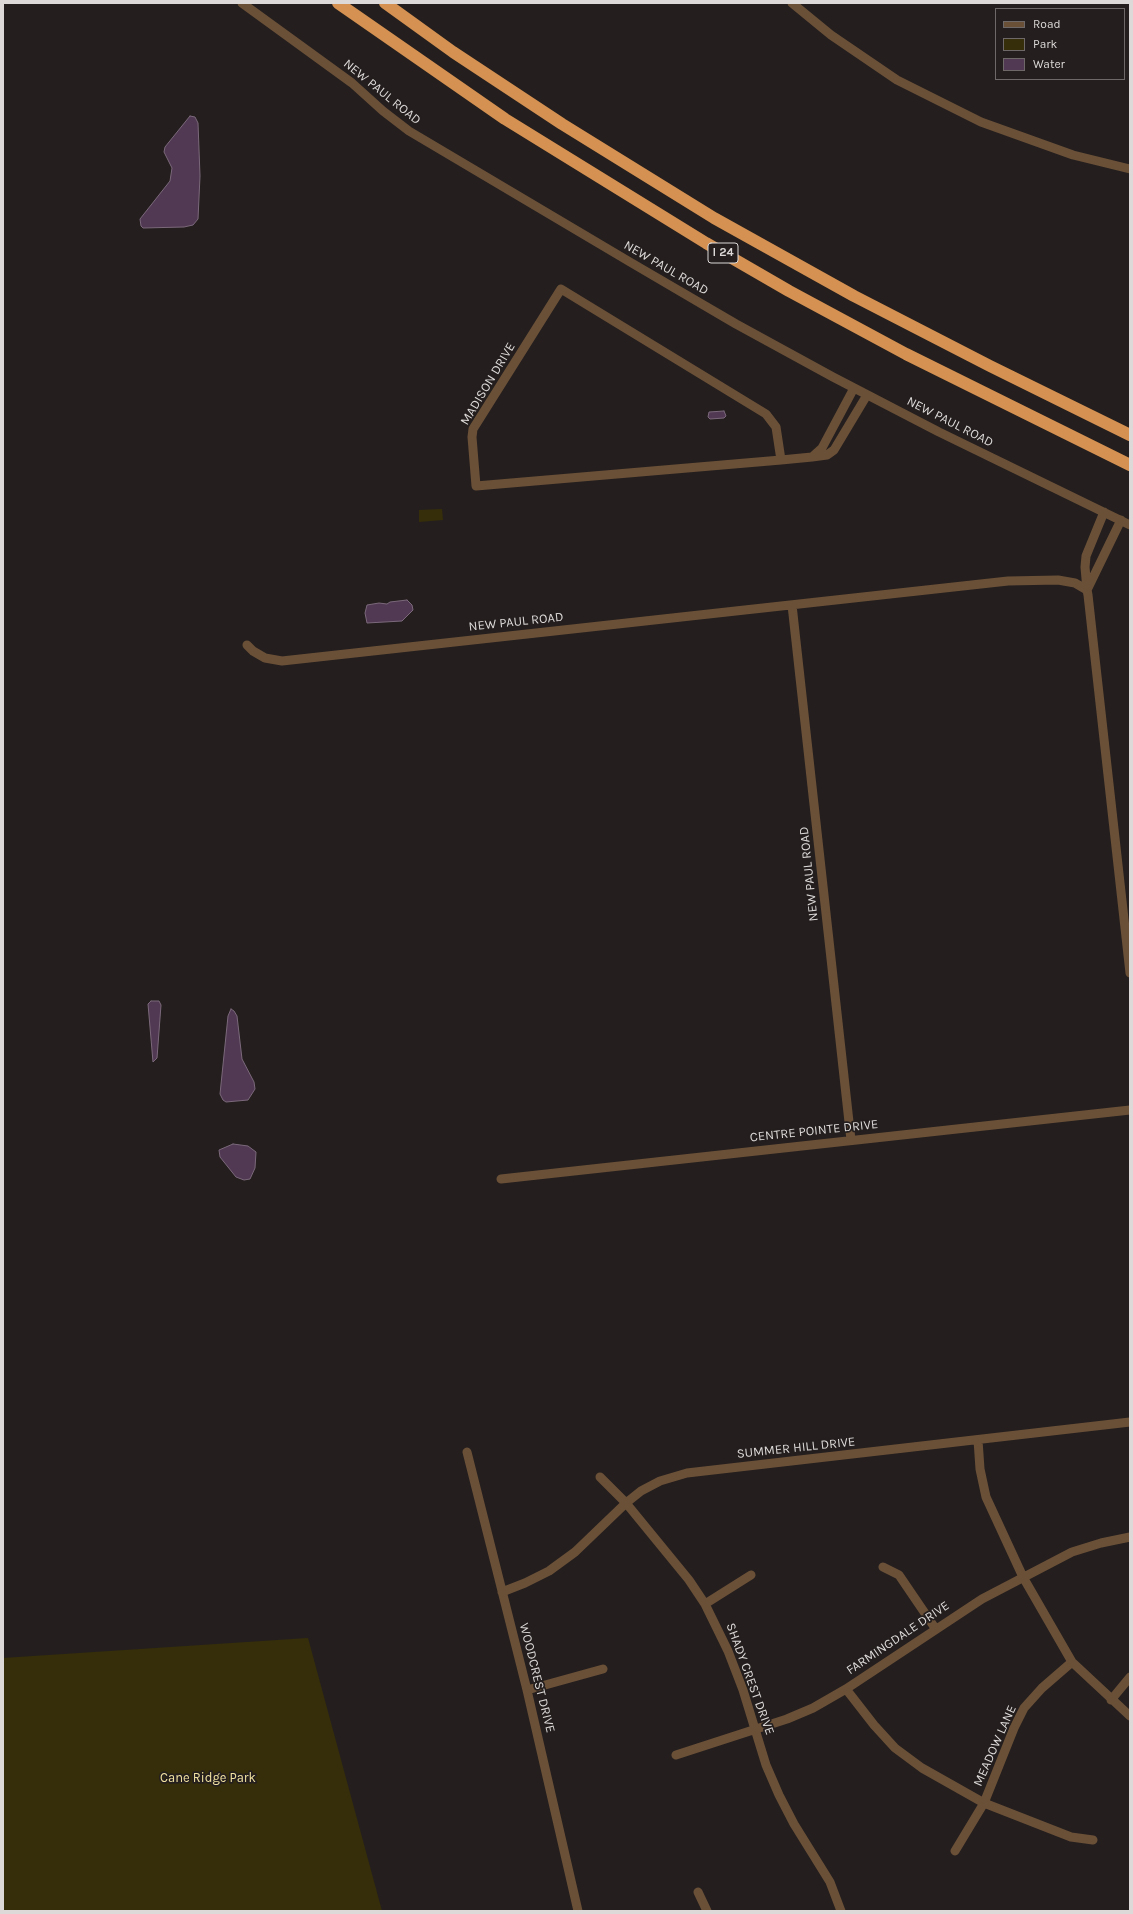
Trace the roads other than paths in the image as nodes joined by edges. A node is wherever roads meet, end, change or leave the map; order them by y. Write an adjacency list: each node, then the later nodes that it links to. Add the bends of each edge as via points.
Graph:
1 (242, 3): 6 (street, NEW PAUL ROAD, via 352,83 383,112 415,135 698,303)
2 (338, 3): 13 (highway, I 24, via 505,119 706,243 906,354)
3 (385, 3): 10 (highway, I 24, via 453,52 562,124 714,218 854,296)
4 (792, 3): 5 (street, via 831,35 897,80 981,122 1073,155)
5 (1130, 169)
6 (854, 388): 7 (street, NEW PAUL ROAD); 8 (street)
7 (867, 394): 9 (street, MADISON DRIVE); 14 (street, NEW PAUL ROAD)
8 (837, 421): 9 (street); 11 (street, via 822,448)
9 (848, 427): 11 (street, MADISON DRIVE, via 834,450 827,455)
10 (1130, 435)
11 (812, 457): 12 (street, MADISON DRIVE)
12 (781, 460): 12 (street, MADISON DRIVE, via 476,486 472,437 473,429 561,289 766,414 776,427)
13 (1130, 465)
14 (1104, 512): 15 (street, NEW PAUL ROAD); 17 (street, via 1086,556 1084,567)
15 (1121, 520): 16 (street, NEW PAUL ROAD); 17 (street)
16 (1130, 525)
17 (1087, 590): 18 (street, NEW PAUL ROAD, via 1064,580 1008,581); 20 (street)
18 (792, 605): 19 (street, NEW PAUL ROAD, via 282,661 265,658 253,652); 22 (street, NEW PAUL ROAD)
19 (247, 645)
20 (1130, 973)
21 (1130, 1110): 22 (street, CENTRE POINTE DRIVE)
22 (851, 1140): 23 (street, CENTRE POINTE DRIVE)
23 (502, 1179)
24 (1130, 1422): 25 (street, SUMMER HILL DRIVE)
25 (978, 1440): 28 (street, SUMMER HILL DRIVE, via 686,1473 660,1481); 32 (street, via 980,1469 986,1497)
26 (467, 1452): 33 (street, WOODCREST DRIVE)
27 (600, 1477): 28 (street, SHADY CREST DRIVE)
28 (626, 1503): 33 (street, SUMMER HILL DRIVE, via 575,1552 549,1571); 34 (street, SHADY CREST DRIVE, via 689,1580)
29 (1130, 1537): 32 (street, FARMINGDALE DRIVE, via 1072,1552)
30 (883, 1567): 35 (street, via 899,1575)
31 (751, 1575): 34 (street)
32 (1023, 1577): 35 (street, FARMINGDALE DRIVE); 36 (street)
33 (502, 1592): 40 (street, WOODCREST DRIVE)
34 (705, 1604): 43 (street, SHADY CREST DRIVE, via 728,1651)
35 (936, 1628): 39 (street, FARMINGDALE DRIVE)
36 (1072, 1662): 41 (street); 45 (street, MEADOW LANE, via 1024,1708)
37 (603, 1669): 40 (street)
38 (1130, 1677): 41 (street)
39 (846, 1689): 43 (street, FARMINGDALE DRIVE, via 813,1708); 45 (street, via 895,1748 922,1768)
40 (527, 1690): 49 (street, WOODCREST DRIVE)
41 (1111, 1700): 42 (street)
42 (1130, 1716)
43 (755, 1729): 44 (street, FARMINGDALE DRIVE); 51 (street, SHADY CREST DRIVE, via 779,1795 830,1882)
44 (676, 1755)
45 (984, 1803): 46 (street, via 1071,1837); 47 (street, MEADOW LANE)
46 (1093, 1840)
47 (955, 1851)
48 (698, 1892): 50 (street)
49 (578, 1911)
50 (707, 1911)
51 (841, 1911)

